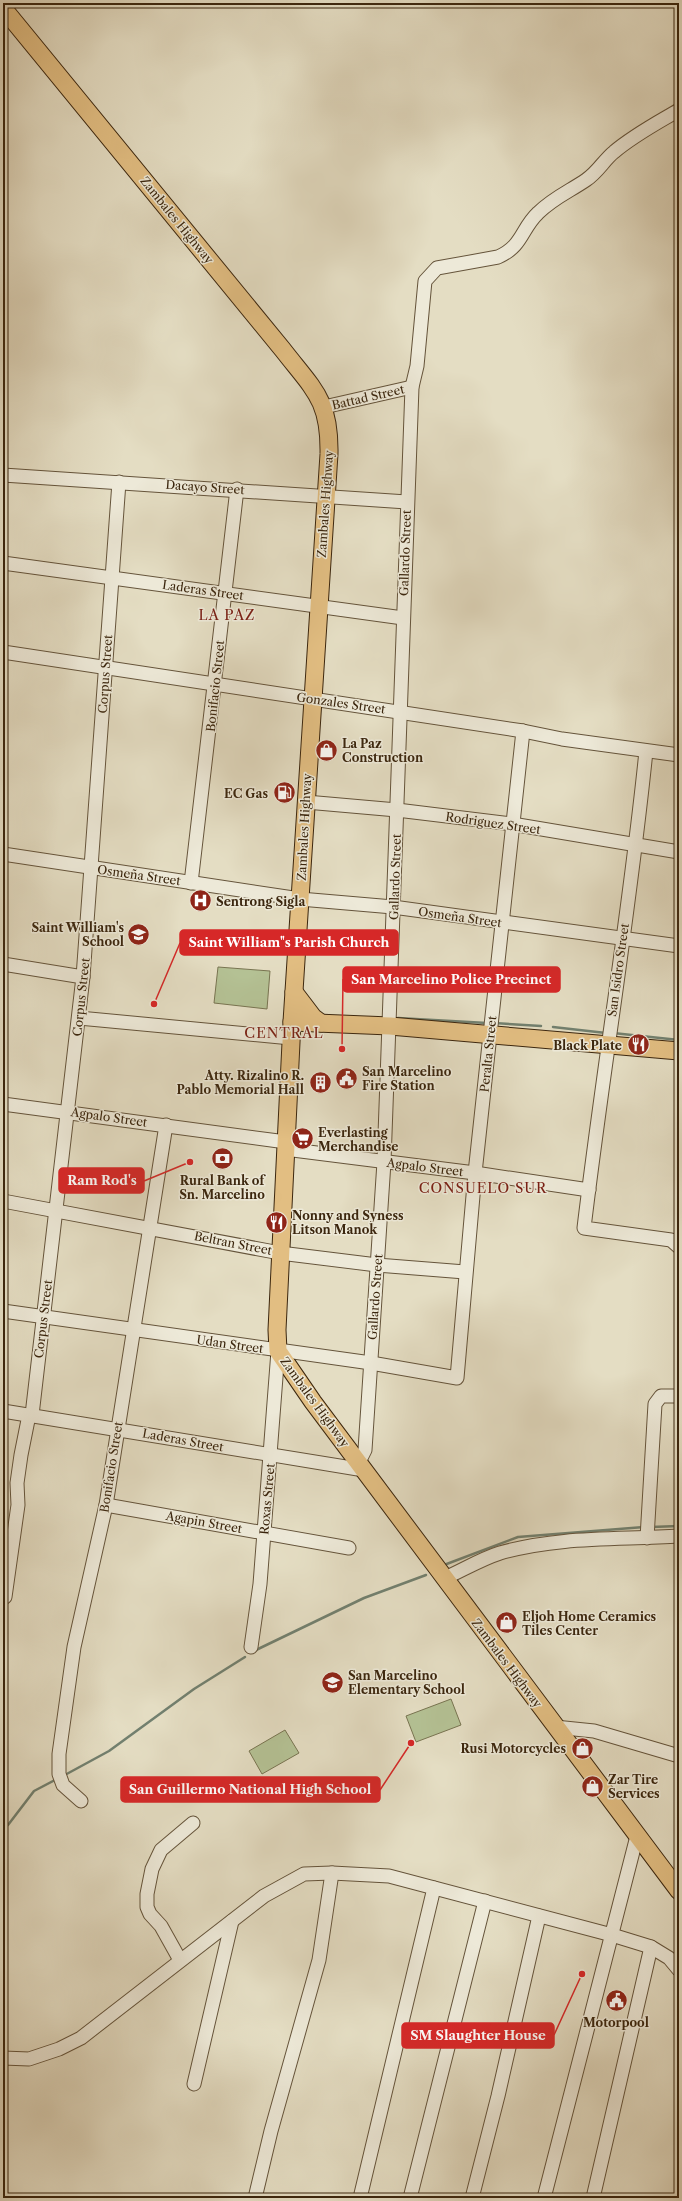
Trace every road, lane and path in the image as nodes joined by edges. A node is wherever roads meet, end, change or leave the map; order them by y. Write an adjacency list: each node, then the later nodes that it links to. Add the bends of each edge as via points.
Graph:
1 (3, 8): 4 (main road, Zambales Highway, via 284,350)
2 (679, 110): 3 (street, Gallardo Street, via 630,139 586,180 563,193 538,213 514,248 507,253 498,257 437,268 426,281 417,366)
3 (412, 387): 4 (street, Battad Street); 9 (street, Gallardo Street)
4 (324, 407): 8 (main road, Zambales Highway, via 329,433)
5 (3, 475): 6 (street, Dacayo Street)
6 (119, 482): 7 (street, Dacayo Street); 11 (street, Corpus Street)
7 (237, 489): 8 (street, Dacayo Street); 12 (street, Bonifacio Street)
8 (326, 497): 9 (street, Dacayo Street); 13 (main road, Zambales Highway)
9 (407, 502): 14 (street, Gallardo Street)
10 (3, 563): 11 (street, Laderas Street)
11 (113, 578): 12 (street, Laderas Street); 16 (street, Corpus Street)
12 (226, 592): 13 (street, Laderas Street); 17 (street, Bonifacio Street)
13 (318, 607): 14 (street, Laderas Street); 18 (main road, Zambales Highway)
14 (403, 618): 19 (street, Gallardo Street)
15 (3, 652): 16 (street, Gonzales Street)
16 (105, 667): 17 (street, Gonzales Street); 29 (street, Corpus Street)
17 (216, 684): 18 (street, Gonzales Street); 30 (street, Bonifacio Street)
18 (312, 700): 19 (street, Gonzales Street); 23 (main road, Zambales Highway)
19 (402, 712): 20 (street, Gonzales Street); 24 (street, Gallardo Street)
20 (523, 731): 21 (street, Gonzales Street); 25 (street, Peralta Street)
21 (646, 751): 22 (street, Gonzales Street); 26 (street, San Isidro Street)
22 (679, 755)
23 (306, 802): 24 (street, Rodriguez Street); 31 (main road, Zambales Highway)
24 (397, 810): 25 (street, Rodriguez Street); 32 (street, Gallardo Street)
25 (512, 824): 26 (street, Rodriguez Street); 33 (street, Peralta Street)
26 (637, 845): 27 (street, Rodriguez Street); 34 (street, San Isidro Street)
27 (679, 852)
28 (3, 854): 29 (street, Osmeña Street)
29 (91, 868): 30 (street, Osmeña Street); 37 (street, Corpus Street)
30 (192, 883): 31 (street, Osmeña Street)
31 (300, 899): 32 (street, Osmeña Street); 38 (main road, Zambales Highway)
32 (393, 907): 33 (street, Osmeña Street); 41 (street, Gallardo Street)
33 (502, 922): 34 (street, Osmeña Street); 43 (street, Peralta Street)
34 (622, 938): 35 (street, Osmeña Street); 44 (street, San Isidro Street)
35 (679, 946)
36 (3, 964): 37 (street)
37 (84, 977): 39 (street, Corpus Street)
38 (294, 992): 40 (main road, via 313,1017); 42 (main road, Zambales Highway)
39 (79, 1018): 42 (street); 47 (street, Corpus Street)
40 (322, 1024): 41 (main road); 42 (main road)
41 (390, 1026): 43 (main road); 50 (street, Gallardo Street)
42 (291, 1030): 49 (main road, Zambales Highway)
43 (490, 1035): 44 (main road); 51 (street, Peralta Street)
44 (608, 1044): 45 (main road); 52 (street, San Isidro Street)
45 (679, 1051)
46 (3, 1104): 47 (street, Agpalo Street)
47 (69, 1111): 48 (street, Agpalo Street); 54 (street, Corpus Street)
48 (166, 1125): 49 (street, Agpalo Street); 55 (street, Bonifacio Street)
49 (285, 1146): 50 (street, Agpalo Street); 57 (main road, Zambales Highway)
50 (384, 1162): 51 (street, Agpalo Street); 58 (street, Gallardo Street)
51 (475, 1173): 52 (street, Agpalo Street); 59 (street, Peralta Street)
52 (588, 1190): 56 (street, San Isidro Street, via 584,1228 670,1240)
53 (3, 1201): 54 (street, Beltran Street)
54 (56, 1211): 55 (street, Beltran Street); 61 (street, Corpus Street)
55 (150, 1227): 57 (street, Beltran Street); 62 (street, Bonifacio Street)
56 (679, 1247)
57 (280, 1252): 58 (street, Beltran Street); 63 (main road, Zambales Highway)
58 (377, 1264): 59 (street, Beltran Street); 64 (street, Gallardo Street)
59 (465, 1272): 65 (street, Peralta Street)
60 (3, 1310): 61 (street, Udan Street)
61 (44, 1316): 62 (street, Udan Street); 68 (street, Corpus Street)
62 (134, 1330): 63 (street, Udan Street); 69 (street, Bonifacio Street)
63 (278, 1351): 64 (street, Udan Street); 70 (street, Roxas Street); 71 (main road, Zambales Highway)
64 (371, 1363): 65 (street, Udan Street); 71 (street, Gallardo Street)
65 (457, 1378)
66 (679, 1396): 74 (street, via 661,1396 655,1404)
67 (3, 1411): 68 (street, Laderas Street)
68 (31, 1415): 69 (street, Laderas Street); 78 (street, Corpus Street, via 20,1462 17,1483 18,1505)
69 (118, 1429): 70 (street, Laderas Street); 72 (street, Bonifacio Street)
70 (270, 1455): 71 (street, Laderas Street); 73 (street, Roxas Street)
71 (362, 1466): 77 (main road, Zambales Highway)
72 (106, 1505): 73 (street, Agapin Street); 82 (street, Bonifacio Street, via 74,1647 59,1754 61,1779)
73 (264, 1532): 76 (street, Agapin Street); 79 (street, Roxas Street)
74 (647, 1532): 75 (street); 77 (street, via 552,1542 499,1554)
75 (679, 1536)
76 (349, 1548)
77 (445, 1578): 80 (main road, Zambales Highway)
78 (5, 1597)
79 (251, 1647)
80 (555, 1727): 81 (street, via 594,1731); 84 (main road, Zambales Highway)
81 (679, 1756)
82 (81, 1801)
83 (193, 1823): 93 (street, via 161,1850 152,1869 147,1894 146,1907 161,1926)
84 (637, 1836): 87 (main road, Zambales Highway); 91 (street)
85 (332, 1873): 86 (street, via 389,1876); 90 (street, via 304,1874 264,1896); 97 (street, via 319,1960)
86 (434, 1888): 88 (street); 98 (street)
87 (679, 1891)
88 (485, 1901): 89 (street); 99 (street)
89 (539, 1916): 91 (street); 100 (street)
90 (232, 1921): 93 (street); 96 (street)
91 (612, 1935): 92 (street); 101 (street)
92 (651, 1947): 94 (street, via 669,1958); 102 (street)
93 (180, 1960): 95 (street, via 81,2038 29,2059)
94 (679, 1970)
95 (3, 2058)
96 (194, 2084)
97 (255, 2198)
98 (360, 2198)
99 (410, 2198)
100 (472, 2198)
101 (544, 2198)
102 (593, 2198)

